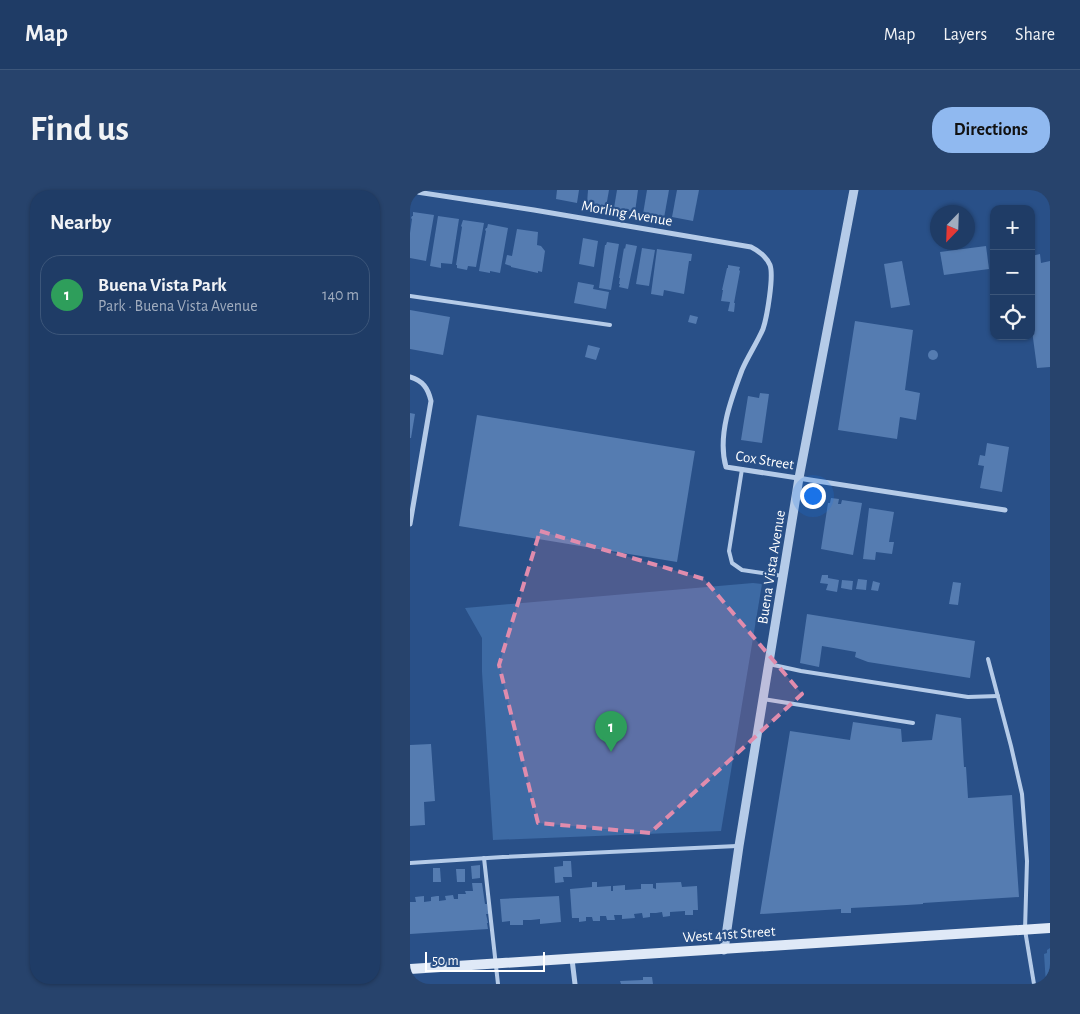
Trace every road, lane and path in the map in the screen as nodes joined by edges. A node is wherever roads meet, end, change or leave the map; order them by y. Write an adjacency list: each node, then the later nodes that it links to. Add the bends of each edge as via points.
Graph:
1 (854, 190): 8 (street, Buena Vista Avenue)
2 (410, 191): 3 (street, Morling Avenue)
3 (751, 246): 7 (street, Cox Street, via 761,252 770,265 771,274 765,322 742,369 725,422 723,456 726,466)
4 (410, 296): 5 (lane)
5 (610, 325)
6 (410, 377): 10 (street, via 422,383 431,401)
7 (742, 469): 8 (street, Cox Street); 11 (lane, via 729,551 732,563 742,570)
8 (799, 478): 9 (street, Cox Street); 11 (street, Buena Vista Avenue)
9 (1005, 510)
10 (410, 524)
11 (783, 576): 13 (street, Buena Vista Avenue)
12 (988, 659): 14 (lane)
13 (769, 664): 14 (lane, via 968,697); 15 (street, Buena Vista Avenue)
14 (998, 696): 21 (lane, via 1022,794 1027,861)
15 (763, 699): 16 (lane); 17 (street, Buena Vista Avenue)
16 (913, 723)
17 (739, 846): 18 (lane); 22 (street, Buena Vista Avenue)
18 (484, 858): 19 (lane); 24 (lane)
19 (410, 863)
20 (1050, 928): 21 (main road, West 41st Street)
21 (1025, 930): 22 (main road, West 41st Street); 28 (lane)
22 (724, 950): 23 (main road, West 41st Street)
23 (572, 959): 24 (main road, West 41st Street); 27 (street)
24 (495, 964): 25 (main road, West 41st Street); 26 (lane)
25 (410, 969)
26 (498, 984)
27 (575, 984)
28 (1034, 984)

